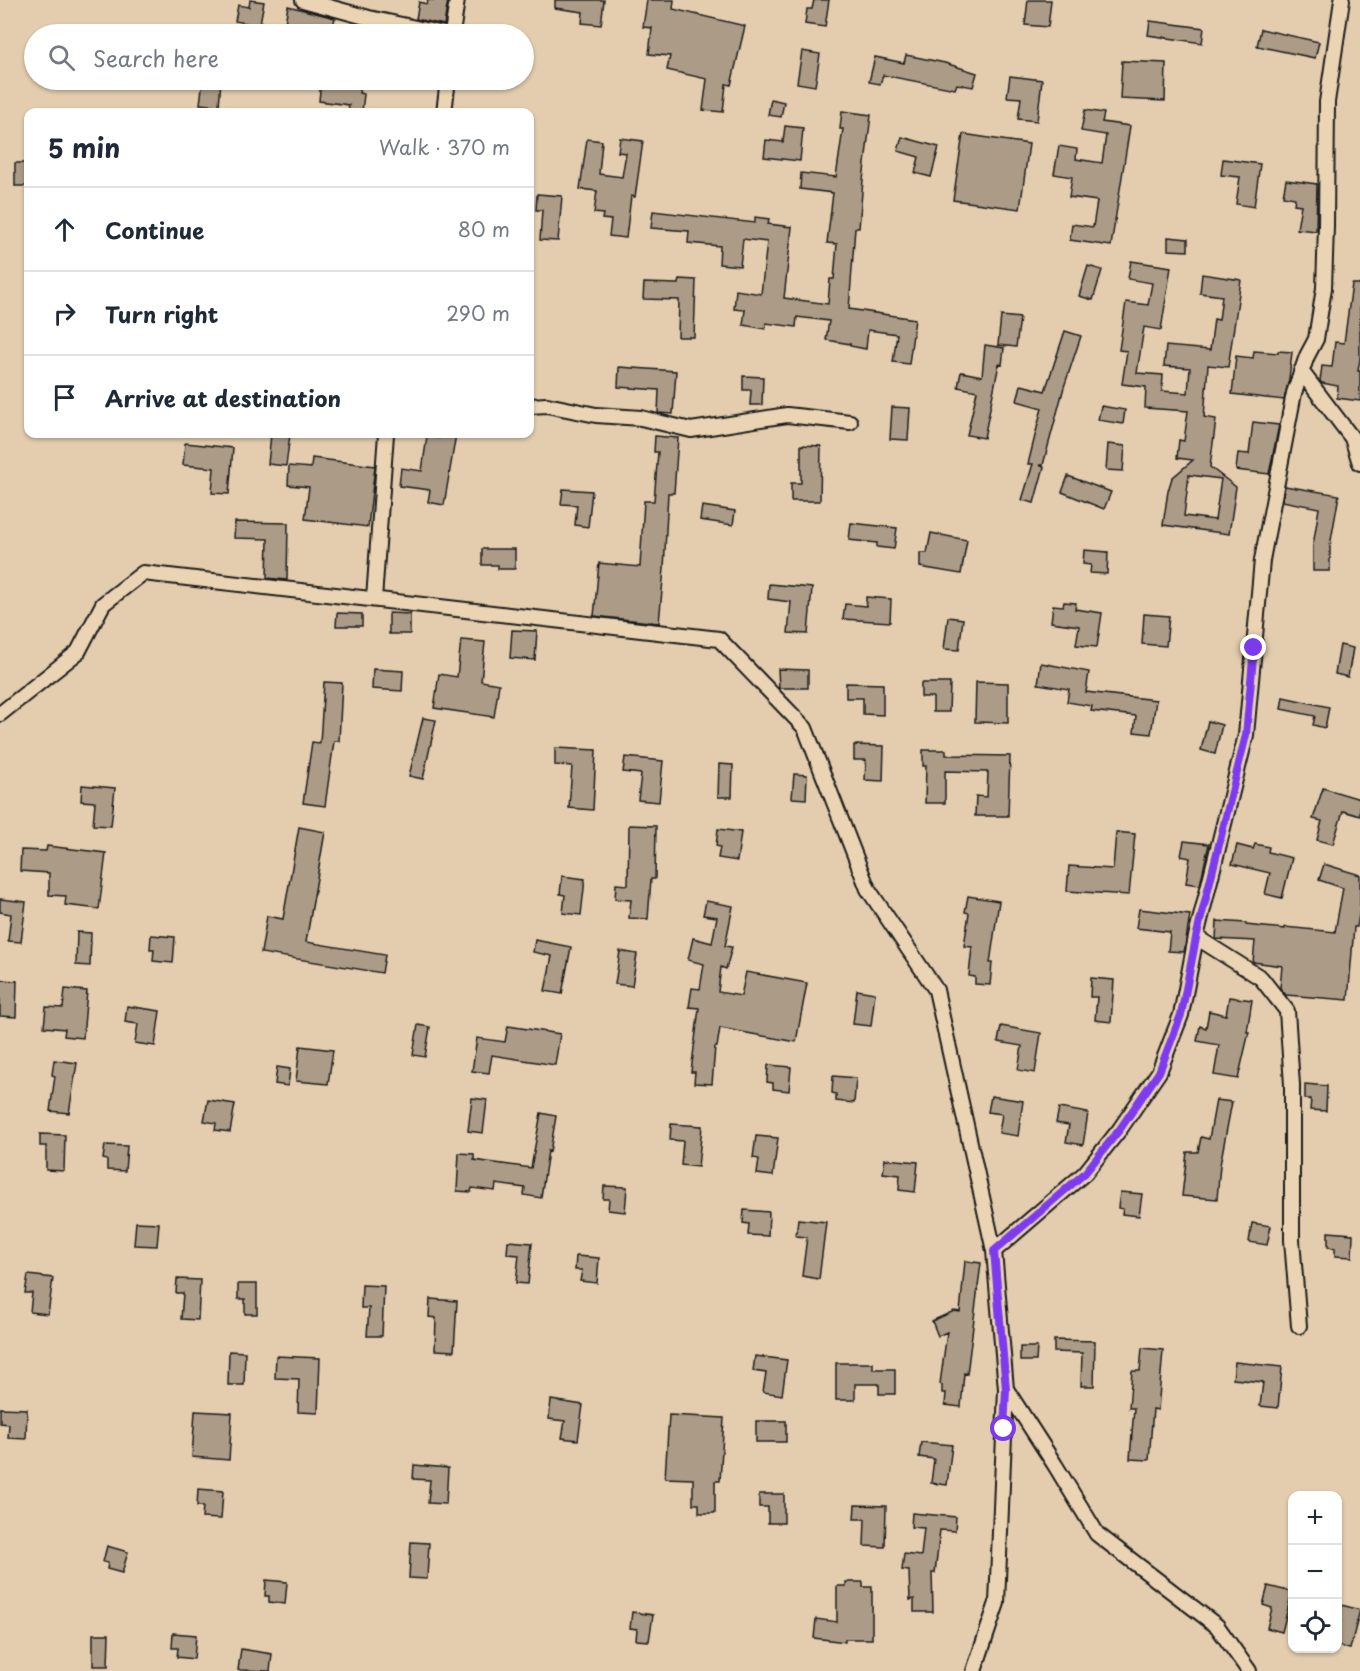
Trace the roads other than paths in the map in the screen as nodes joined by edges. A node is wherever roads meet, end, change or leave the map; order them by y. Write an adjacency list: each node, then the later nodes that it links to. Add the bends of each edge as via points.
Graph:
1 (303, 0): 4 (street)
2 (457, 0): 5 (street)
3 (1342, 0): 8 (street, via 1327,102 1324,288 1316,339)
4 (397, 24)
5 (453, 24)
6 (447, 90): 7 (street)
7 (444, 108)
8 (1301, 371): 12 (street, via 1352,438); 15 (street, via 1263,552 1246,735)
9 (534, 406): 10 (street, via 641,418 691,430 787,415)
10 (850, 422)
11 (386, 438): 13 (street)
12 (1360, 463)
13 (374, 599): 14 (street, via 143,573 103,604 78,652); 16 (street, via 719,639 805,728 868,889 936,990)
14 (0, 714)
15 (1196, 938): 16 (street, via 1181,1015 1159,1072 1085,1173); 17 (street, via 1261,978 1287,1011 1292,1085 1292,1240)
16 (994, 1251): 18 (street)
17 (1299, 1326)
18 (1006, 1389): 19 (street, via 997,1602); 20 (street, via 1097,1534 1216,1626)
19 (974, 1671)
20 (1249, 1671)

